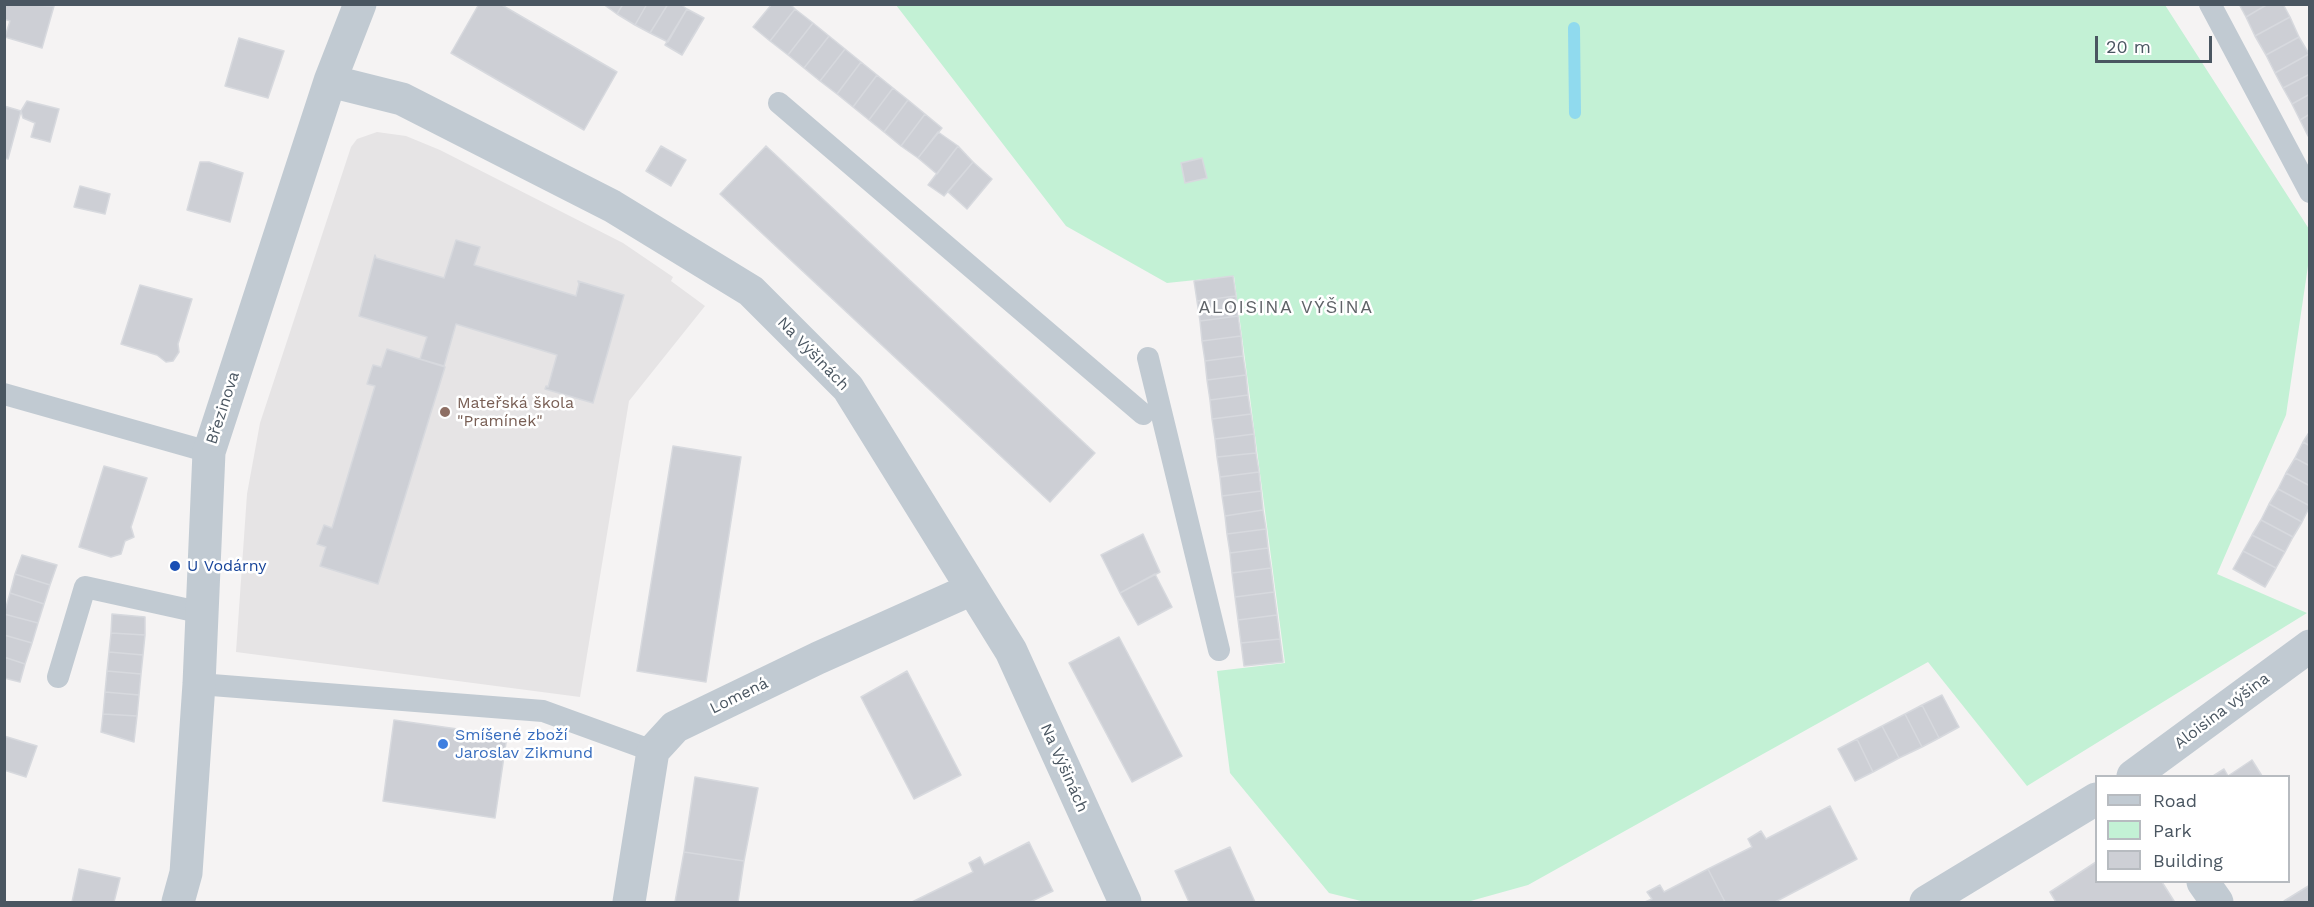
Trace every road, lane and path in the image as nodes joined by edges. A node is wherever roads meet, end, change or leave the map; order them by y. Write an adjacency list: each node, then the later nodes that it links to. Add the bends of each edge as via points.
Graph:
1 (360, 4): 3 (street, Březinova)
2 (2210, 4): 5 (lane)
3 (330, 81): 9 (street, Březinova); 10 (street, Na Výšinách, via 402,99 612,206 752,291 848,388)
4 (779, 102): 8 (lane)
5 (2310, 192)
6 (1148, 358): 13 (lane)
7 (4, 394): 9 (lane)
8 (1143, 414)
9 (209, 452): 11 (street, Březinova)
10 (972, 589): 16 (street, Lomená, via 675,727); 22 (street, Na Výšinách, via 1011,651)
11 (203, 613): 14 (lane, via 85,587); 15 (street, Březinova)
12 (2310, 646): 17 (street, Aloisina výšina)
13 (1219, 650)
14 (58, 677)
15 (199, 684): 16 (lane, via 543,711); 20 (street, Březinova, via 186,873)
16 (653, 751): 21 (street)
17 (2137, 775)
18 (2095, 800): 23 (street)
19 (2205, 883): 24 (street)
20 (178, 903)
21 (629, 903)
22 (1125, 903)
23 (1926, 903)
24 (2217, 903)

